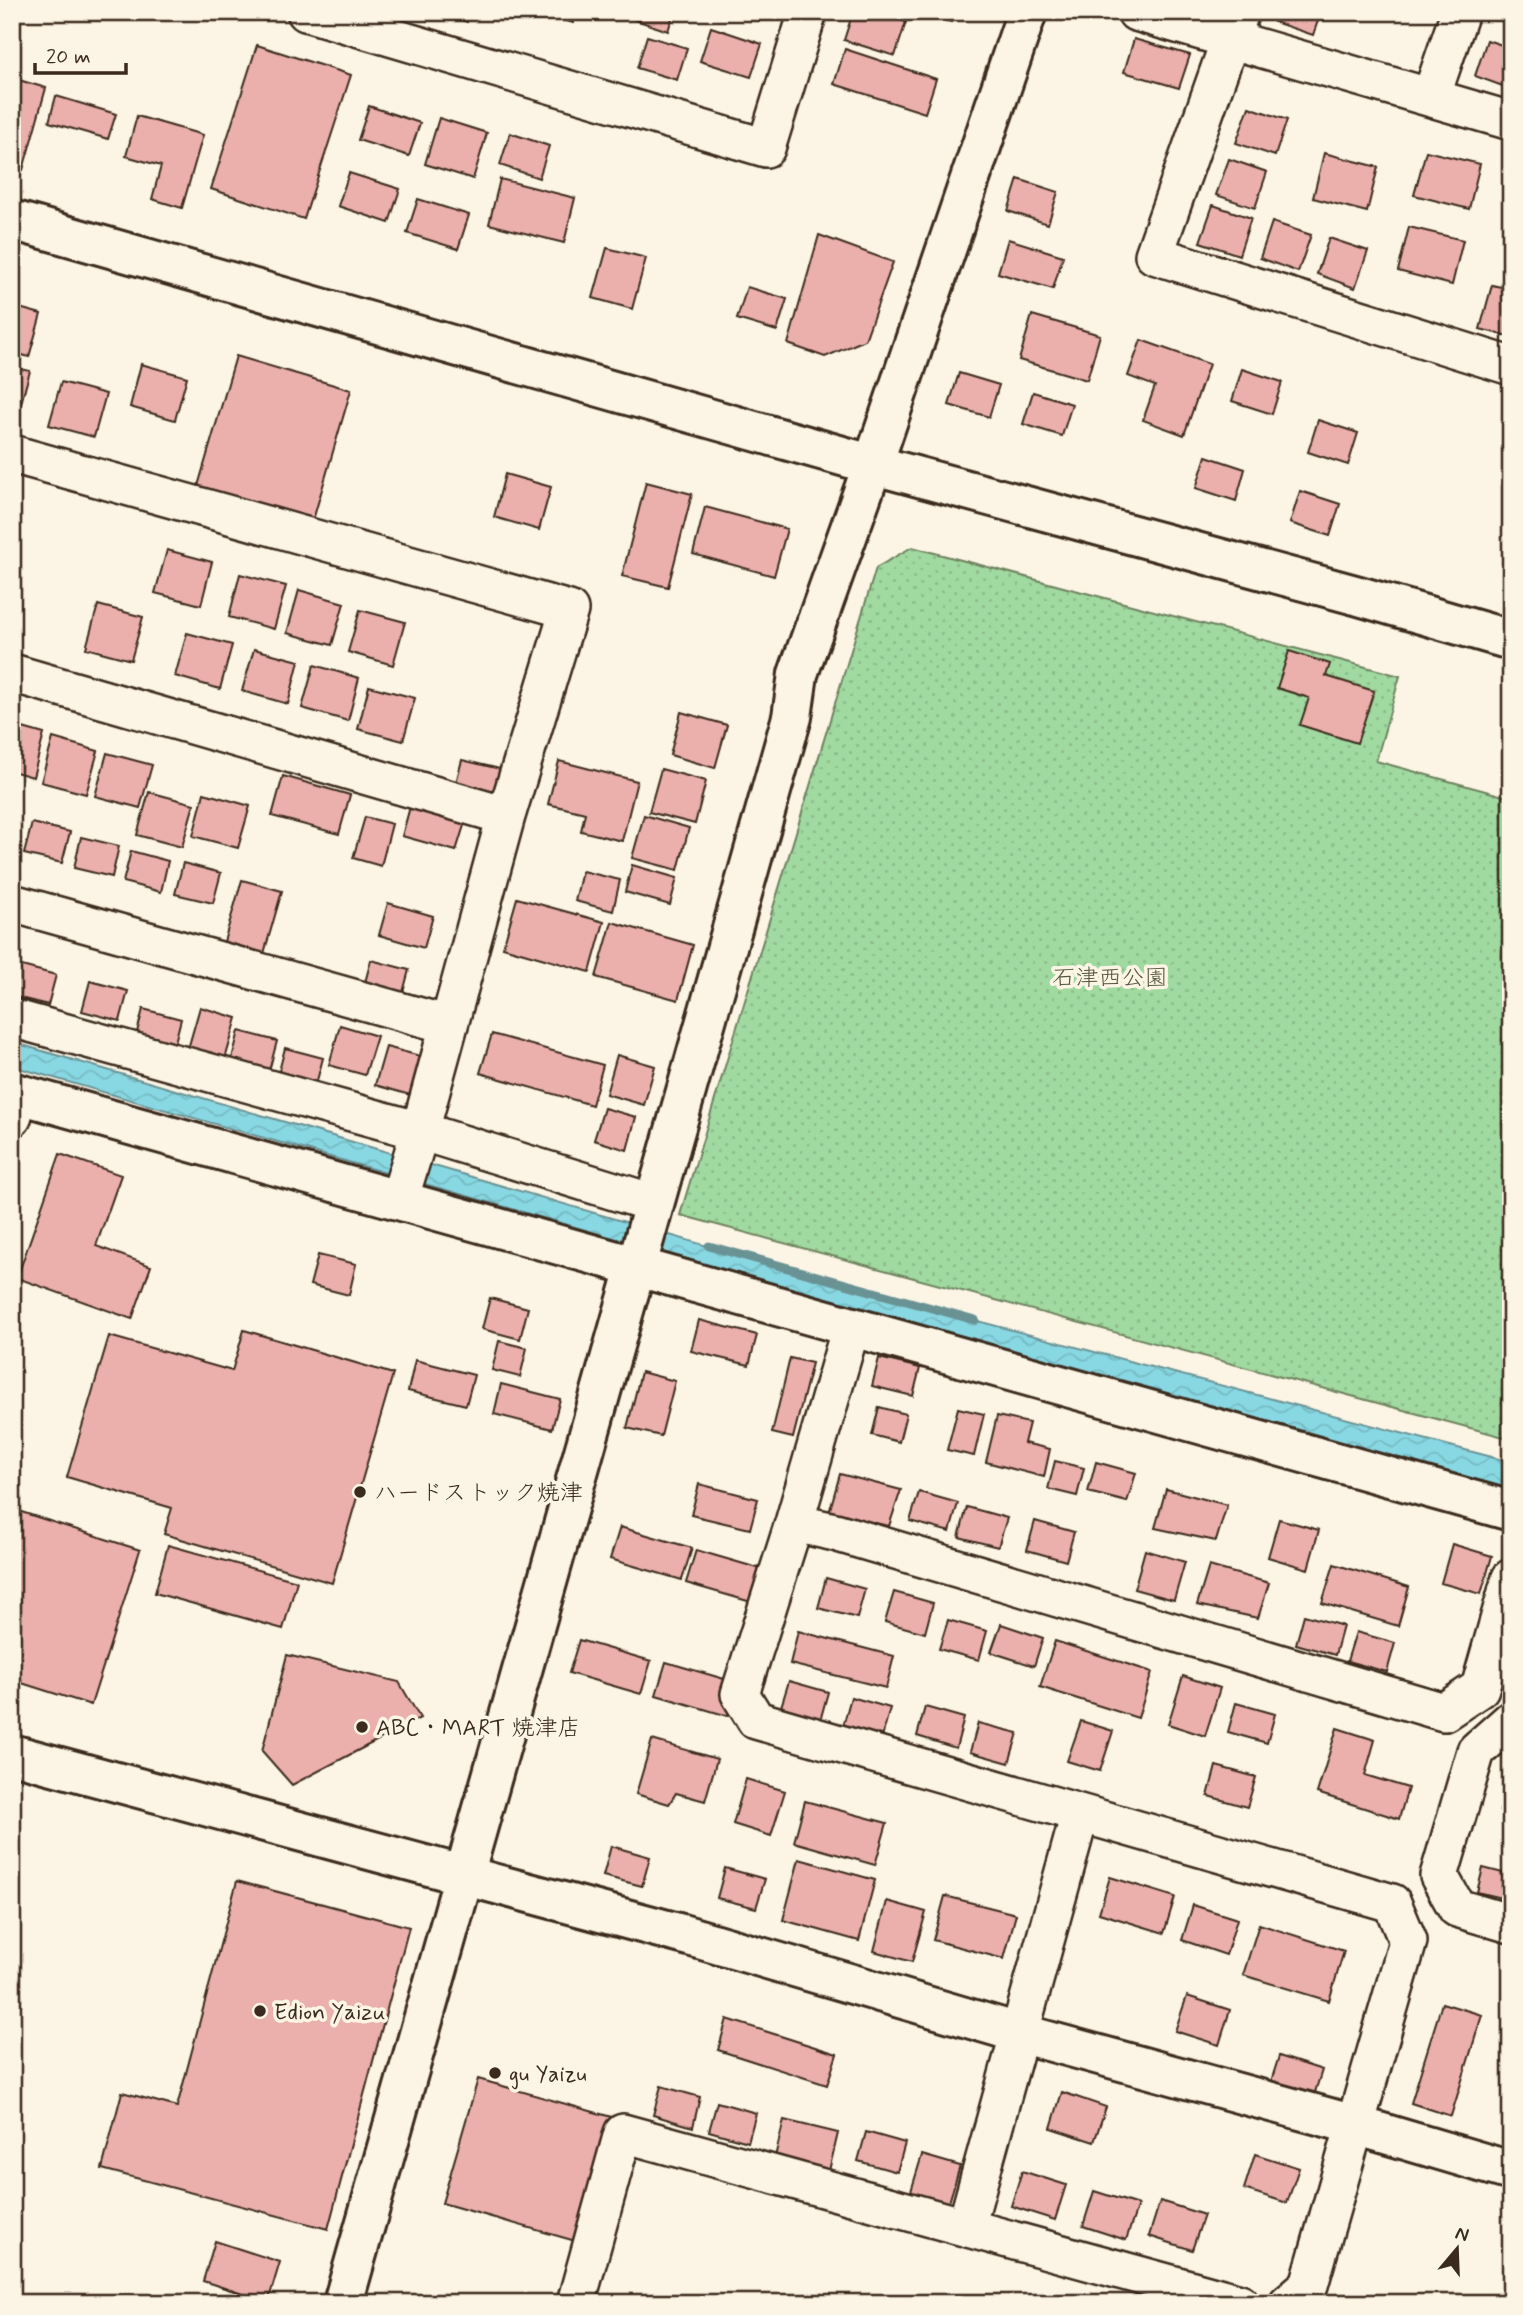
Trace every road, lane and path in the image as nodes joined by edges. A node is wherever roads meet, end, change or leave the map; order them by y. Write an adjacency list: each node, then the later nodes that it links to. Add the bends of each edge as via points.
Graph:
1 (306, 12): 2 (street, via 766,148)
2 (808, 12)
3 (1027, 12): 12 (street)
4 (1136, 12): 6 (street)
5 (1460, 12): 7 (street)
6 (1235, 27): 7 (street); 10 (street, via 1154,255)
7 (1431, 97): 8 (street)
8 (1511, 121)
9 (12, 220): 12 (street)
10 (1511, 366)
11 (12, 454): 15 (street, via 569,610)
12 (873, 464): 13 (street); 22 (street, via 798,674 792,717)
13 (1511, 640)
14 (12, 673): 15 (street)
15 (506, 816): 18 (street)
16 (12, 903): 18 (street)
17 (12, 1018): 20 (street)
18 (449, 1025): 20 (street)
19 (15, 1101): 21 (street)
20 (420, 1131): 21 (street); 22 (street)
21 (400, 1193): 23 (street)
22 (653, 1203): 23 (street)
23 (636, 1267): 24 (street); 31 (street)
24 (851, 1327): 25 (street); 26 (street)
25 (1511, 1511)
26 (794, 1523): 27 (street, via 1444,1712 1479,1688); 30 (street, via 740,1694 756,1720)
27 (1511, 1578)
28 (1511, 1720): 32 (street, via 1476,1751 1439,1877 1457,1908)
29 (12, 1754): 31 (street)
30 (1080, 1814): 33 (street); 34 (street, via 1392,1903 1408,1941)
31 (463, 1876): 33 (street, via 682,1934); 37 (street)
32 (1511, 1924)
33 (1019, 2033): 34 (street); 36 (street)
34 (1355, 2125): 35 (street); 40 (street, via 1309,2286)
35 (1511, 2171)
36 (966, 2227): 38 (street, via 623,2133); 39 (street)
37 (343, 2303)
38 (576, 2303)
39 (1240, 2303)
40 (1288, 2303)

